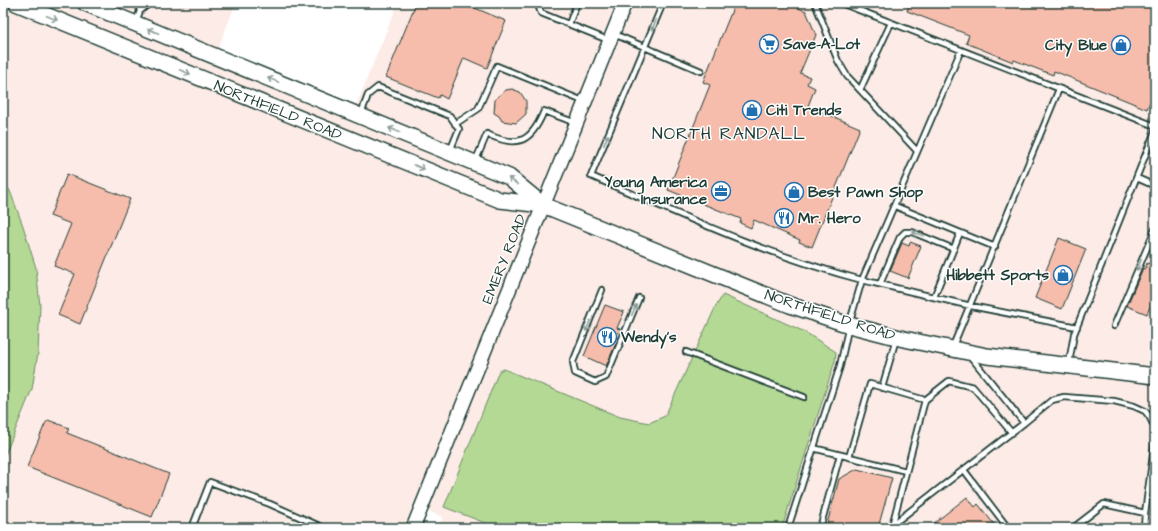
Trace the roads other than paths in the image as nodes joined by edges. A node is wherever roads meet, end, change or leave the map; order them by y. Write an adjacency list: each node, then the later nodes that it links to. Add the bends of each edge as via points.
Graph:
1 (16, 3): 16 (main road, NORTHFIELD ROAD, one-way to 16)
2 (85, 3): 11 (main road, NORTHFIELD ROAD)
3 (138, 3): 11 (lane)
4 (150, 3): 11 (lane)
5 (538, 3): 13 (lane, via 541,13)
6 (577, 3): 13 (lane)
7 (625, 3): 14 (main road, EMERY ROAD)
8 (663, 3): 15 (lane, one-way to 15)
9 (816, 3): 20 (lane, via 838,61)
10 (841, 3): 12 (lane)
11 (138, 17): 16 (main road); 22 (main road, NORTHFIELD ROAD, one-way to 11)
12 (891, 23): 17 (lane); 20 (lane)
13 (569, 24): 14 (lane)
14 (611, 37): 15 (lane); 21 (main road, EMERY ROAD)
15 (645, 47): 18 (lane); 39 (lane, one-way to 15, via 802,262 591,176)
16 (126, 48): 27 (main road, NORTHFIELD ROAD, one-way to 27)
17 (961, 50): 19 (lane); 28 (lane)
18 (700, 71)
19 (1059, 89): 25 (lane); 37 (lane)
20 (860, 90): 28 (lane)
21 (585, 102): 23 (main road, EMERY ROAD); 24 (lane, via 497,66 478,109)
22 (357, 114): 24 (lane, via 368,95 378,87 450,116); 27 (main road); 29 (main road, NORTHFIELD ROAD, one-way to 22)
23 (576, 123): 30 (lane, via 544,111 539,124 517,142 504,141 487,134); 33 (main road, EMERY ROAD)
24 (455, 124): 29 (lane, via 459,129)
25 (1155, 126)
26 (1155, 131): 31 (lane)
27 (344, 137): 33 (main road, NORTHFIELD ROAD, one-way to 33, via 500,200)
28 (917, 151): 34 (lane)
29 (449, 153): 30 (main road, NORTHFIELD ROAD)
30 (474, 163): 33 (main road, NORTHFIELD ROAD, one-way to 30, via 509,177)
31 (1137, 178): 32 (lane); 47 (lane)
32 (1155, 186)
33 (543, 205): 45 (main road, NORTHFIELD ROAD, via 778,300); 68 (main road, EMERY ROAD)
34 (895, 206): 36 (lane); 39 (lane)
35 (1155, 229): 46 (lane, one-way to 46)
36 (960, 233): 37 (lane); 38 (lane)
37 (996, 247): 44 (lane)
38 (954, 249): 40 (lane, one-way to 40, via 912,232 905,232 900,237); 42 (lane)
39 (862, 280): 40 (lane); 45 (lane)
40 (880, 284): 42 (lane)
41 (602, 290): 43 (lane, one-way to 43, via 573,362 575,373 595,382 606,377)
42 (934, 297): 44 (lane)
43 (639, 298)
44 (971, 306): 47 (lane); 49 (lane)
45 (849, 325): 48 (main road, NORTHFIELD ROAD); 59 (lane, via 840,366)
46 (1114, 326)
47 (1077, 327): 52 (lane)
48 (897, 337): 49 (main road, NORTHFIELD ROAD); 54 (lane)
49 (952, 350): 51 (main road, NORTHFIELD ROAD)
50 (686, 352): 55 (lane)
51 (968, 353): 52 (main road, NORTHFIELD ROAD); 57 (lane)
52 (1068, 366): 53 (main road, NORTHFIELD ROAD)
53 (1155, 376)
54 (882, 388): 56 (lane); 61 (lane, via 870,384)
55 (804, 397)
56 (924, 400): 58 (lane, via 949,381 973,387); 63 (lane)
57 (1024, 423): 58 (lane); 64 (lane, via 1052,400 1064,397 1114,401 1145,411 1155,428 1155,440)
58 (1012, 433): 62 (lane)
59 (813, 448): 60 (lane); 69 (lane)
60 (840, 455): 61 (lane); 70 (lane)
61 (849, 457): 63 (lane)
62 (964, 470): 65 (lane); 71 (lane)
63 (906, 472): 65 (lane)
64 (1145, 513): 72 (lane, via 1104,504); 73 (lane)
65 (892, 527)
66 (192, 528): 67 (lane, via 210,482 270,504)
67 (324, 528)
68 (413, 528)
69 (788, 528)
70 (820, 528)
71 (1008, 528)
72 (1073, 528)
73 (1144, 528)

